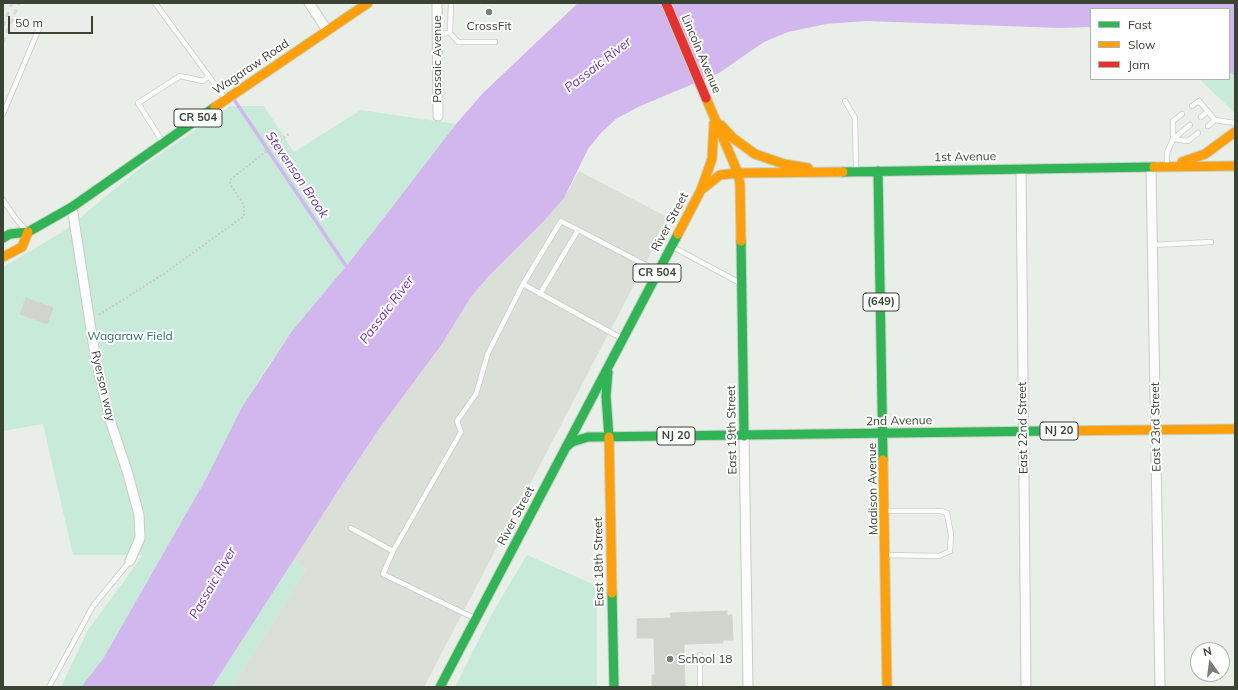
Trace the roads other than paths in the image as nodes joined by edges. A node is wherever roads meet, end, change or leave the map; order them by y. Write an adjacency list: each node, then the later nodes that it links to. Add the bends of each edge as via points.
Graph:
1 (155, 3): 12 (lane)
2 (309, 3): 8 (street)
3 (368, 3): 8 (main road, Wagaraw Road / CR 504)
4 (437, 3): 9 (street, Passaic Avenue)
5 (451, 3): 10 (lane)
6 (666, 3): 18 (main road, Lincoln Avenue / CR 504)
7 (40, 26): 17 (lane)
8 (327, 30): 13 (main road, Wagaraw Road / CR 504)
9 (438, 34): 10 (lane); 20 (street, Passaic Avenue)
10 (450, 34): 11 (lane, via 458,42)
11 (495, 42)
12 (209, 76): 13 (lane); 29 (lane, via 203,81 180,76 138,103)
13 (226, 99): 29 (main road, Wagaraw Road / CR 504)
14 (846, 101): 35 (lane, via 855,118)
15 (1192, 106): 16 (lane, via 1200,101)
16 (1208, 112): 21 (lane); 22 (lane)
17 (3, 114)
18 (713, 114): 34 (main road, CR 504, via 733,138 756,154 784,164); 37 (main road, Lincoln Avenue); 38 (main road, River Street / CR 504, via 712,159)
19 (1182, 114): 28 (lane, via 1174,120)
20 (438, 116)
21 (1201, 117)
22 (1215, 120): 23 (lane); 25 (lane)
23 (1235, 123)
24 (1190, 125): 28 (lane)
25 (1208, 126)
26 (1235, 132): 30 (main road, via 1204,154)
27 (1198, 133): 28 (lane, via 1188,141)
28 (1173, 139): 30 (lane)
29 (163, 142): 40 (main road, Wagaraw Road / CR 504)
30 (1165, 166): 31 (main road, 1st Avenue); 32 (main road, 1st Avenue)
31 (1235, 166)
32 (1151, 167): 33 (main road, 1st Avenue); 45 (street, East 23rd Street)
33 (1020, 169): 36 (main road, 1st Avenue); 56 (street, East 22nd Street)
34 (834, 171): 35 (main road, 1st Avenue); 37 (main road, 1st Avenue)
35 (856, 171): 36 (main road, 1st Avenue)
36 (878, 171): 57 (main road, Madison Avenue / (649))
37 (738, 173): 38 (main road, 1st Avenue, via 713,178); 50 (main road, East 19th Street)
38 (701, 190): 46 (main road, River Street / CR 504)
39 (3, 200): 42 (lane)
40 (72, 207): 42 (main road, Wagaraw Road / CR 504); 65 (street, Ryerson way, via 89,321 110,420 139,515 140,538)
41 (578, 230): 48 (lane); 49 (lane, via 561,221); 51 (lane)
42 (28, 232): 43 (main road, Wagaraw Road / CR 504, via 10,234); 47 (main road, via 22,247)
43 (3, 238)
44 (1210, 242): 45 (lane)
45 (1152, 244): 55 (street, East 23rd Street)
46 (671, 246): 48 (main road, River Street / CR 504); 50 (lane)
47 (3, 257)
48 (658, 271): 52 (main road, River Street / CR 504)
49 (523, 284): 51 (lane); 63 (lane, via 488,353 476,394 456,421 461,432)
50 (741, 284): 58 (main road, East 19th Street)
51 (540, 294): 52 (lane)
52 (622, 339): 53 (main road, River Street / CR 504)
53 (613, 357): 59 (main road, River Street / CR 504, via 606,384); 60 (main road, River Street)
54 (1235, 429): 55 (main road, 2nd Avenue / NJ 20)
55 (1156, 430): 56 (main road, 2nd Avenue / NJ 20); 75 (street, East 23rd Street)
56 (1023, 432): 57 (main road, 2nd Avenue / NJ 20); 74 (street, East 22nd Street)
57 (884, 434): 58 (main road, 2nd Avenue / NJ 20); 61 (main road, Madison Avenue / (649))
58 (744, 436): 59 (main road, 2nd Avenue / NJ 20); 72 (street, East 19th Street)
59 (609, 437): 60 (main road, 2nd Avenue, via 579,439); 70 (main road, East 18th Street)
60 (566, 448): 66 (main road, River Street)
61 (885, 511): 64 (main road, Madison Avenue / (649)); 64 (lane, via 947,513 951,535 950,551 939,556)
62 (351, 528): 63 (lane)
63 (393, 551): 66 (lane, via 383,574)
64 (886, 555): 73 (main road, Madison Avenue / (649))
65 (130, 561): 68 (lane, via 93,606)
66 (476, 619): 69 (main road, River Street)
67 (700, 655): 71 (lane)
68 (49, 687)
69 (440, 687)
70 (614, 687)
71 (700, 687)
72 (748, 687)
73 (888, 687)
74 (1026, 687)
75 (1160, 687)

